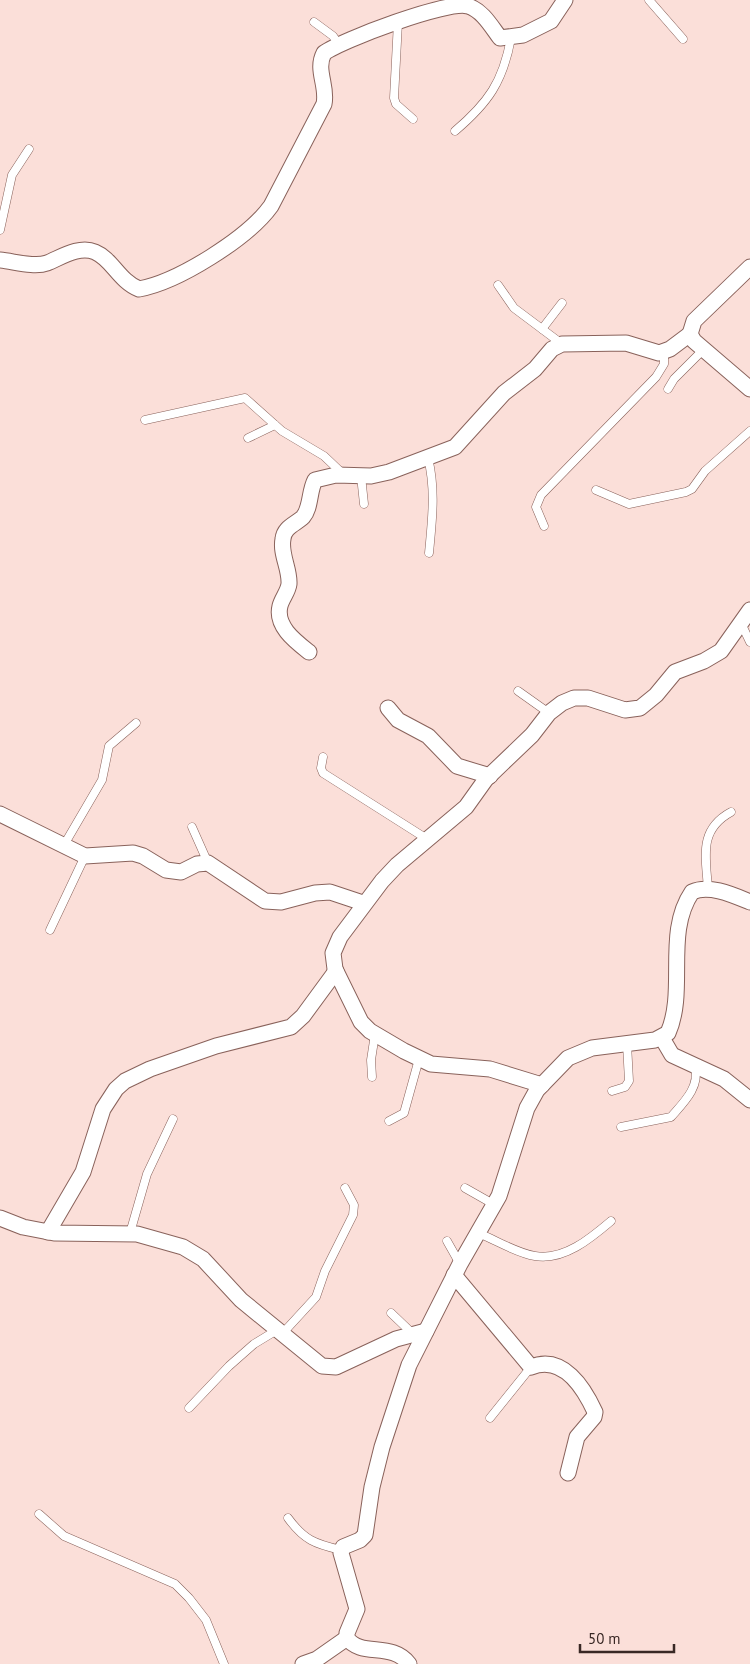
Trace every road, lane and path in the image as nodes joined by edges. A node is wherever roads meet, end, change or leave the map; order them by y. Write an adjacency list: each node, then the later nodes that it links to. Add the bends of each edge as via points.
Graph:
1 (565, 0): 5 (street, via 551,21)
2 (649, 0): 6 (lane)
3 (314, 22): 7 (lane)
4 (398, 22): 5 (street, via 446,6 467,6 478,11 500,38); 7 (street); 8 (lane, via 394,98)
5 (511, 38): 9 (lane, via 506,65 496,85 478,112)
6 (682, 39)
7 (339, 45): 12 (street, via 321,58 326,95 324,104 271,206 265,215 230,244 170,280 140,289 124,281 95,252 80,251 45,264)
8 (412, 119)
9 (455, 131)
10 (29, 149): 11 (lane, via 12,176)
11 (0, 230)
12 (0, 260)
13 (750, 267): 17 (street, via 694,321)
14 (498, 285): 16 (lane, via 508,302)
15 (562, 303): 16 (lane)
16 (542, 329): 18 (lane)
17 (690, 334): 19 (street); 20 (street)
18 (562, 344): 20 (street, via 626,343 652,352); 27 (street, via 552,349 535,369 504,393 460,444)
19 (704, 349): 21 (lane); 22 (street)
20 (664, 352): 32 (lane, via 664,364 656,377 541,495 536,507)
21 (668, 389)
22 (750, 389)
23 (145, 420): 24 (lane, via 241,397 249,400)
24 (275, 425): 26 (lane); 28 (lane, via 324,456)
25 (750, 431): 30 (lane, via 705,471 692,490 628,504)
26 (248, 438)
27 (428, 458): 29 (street, via 389,472); 33 (lane, via 434,498)
28 (344, 476): 29 (street); 37 (street, via 315,480 304,516 288,527 282,538 289,582 279,607 279,617 291,638)
29 (360, 476): 31 (lane)
30 (596, 490)
31 (364, 504)
32 (544, 526)
33 (429, 553)
34 (750, 610): 35 (street)
35 (741, 623): 36 (lane); 40 (street, via 721,651 675,672 640,708 625,710 588,698 574,698)
36 (750, 642)
37 (309, 652)
38 (518, 691): 40 (lane)
39 (388, 708): 43 (street, via 398,720 428,736 457,766)
40 (549, 713): 43 (street, via 532,735)
41 (136, 723): 48 (lane, via 109,746 102,780)
42 (323, 757): 47 (lane, via 323,773)
43 (490, 776): 47 (street, via 466,806)
44 (731, 812): 51 (lane, via 716,822 708,837)
45 (0, 814): 48 (street)
46 (192, 827): 50 (lane)
47 (427, 839): 53 (street, via 397,865)
48 (64, 845): 49 (street)
49 (85, 856): 50 (street, via 133,853 166,870 181,872 196,864); 54 (lane)
50 (208, 863): 53 (street, via 265,901 281,902 330,892)
51 (708, 889): 52 (street); 57 (street, via 692,892 682,913 672,1023)
52 (750, 902)
53 (363, 904): 55 (street, via 333,953)
54 (50, 930)
55 (336, 972): 56 (street, via 361,1022); 73 (street, via 291,1028 216,1046 150,1069 120,1085 107,1100 83,1172)
56 (375, 1034): 59 (street); 61 (lane)
57 (662, 1038): 58 (street); 60 (street, via 672,1055)
58 (627, 1044): 62 (street, via 592,1048 568,1058); 63 (lane, via 629,1081)
59 (420, 1059): 62 (street, via 446,1067 490,1069); 66 (lane, via 404,1113)
60 (695, 1067): 64 (street, via 733,1084); 67 (lane, via 695,1085 671,1117)
61 (372, 1077)
62 (542, 1085): 70 (street, via 527,1108)
63 (612, 1091)
64 (750, 1100)
65 (173, 1119): 74 (lane, via 152,1163)
66 (389, 1121)
67 (621, 1127)
68 (345, 1188): 79 (lane, via 354,1205 353,1215 316,1297)
69 (465, 1188): 70 (lane)
70 (495, 1204): 75 (street)
71 (0, 1218): 73 (street)
72 (611, 1221): 75 (lane, via 572,1249 537,1257)
73 (48, 1232): 74 (street)
74 (130, 1233): 79 (street, via 164,1240 203,1259 241,1300)
75 (478, 1233): 77 (street)
76 (446, 1241): 77 (lane)
77 (457, 1270): 80 (street); 81 (street)
78 (392, 1313): 80 (lane)
79 (280, 1332): 80 (street, via 317,1363 329,1368); 82 (lane, via 254,1344)
80 (419, 1332): 87 (street, via 382,1447 365,1535)
81 (531, 1367): 83 (lane); 84 (street, via 554,1365 572,1375 595,1412 577,1437)
82 (189, 1408)
83 (490, 1418)
84 (568, 1473)
85 (39, 1514): 89 (lane, via 64,1536 175,1584 206,1620)
86 (288, 1518): 87 (lane, via 310,1541)
87 (342, 1550): 88 (street, via 357,1609)
88 (347, 1638): 90 (street, via 317,1659); 91 (street, via 356,1646 402,1655)
89 (224, 1664)
90 (303, 1664)
91 (409, 1664)

